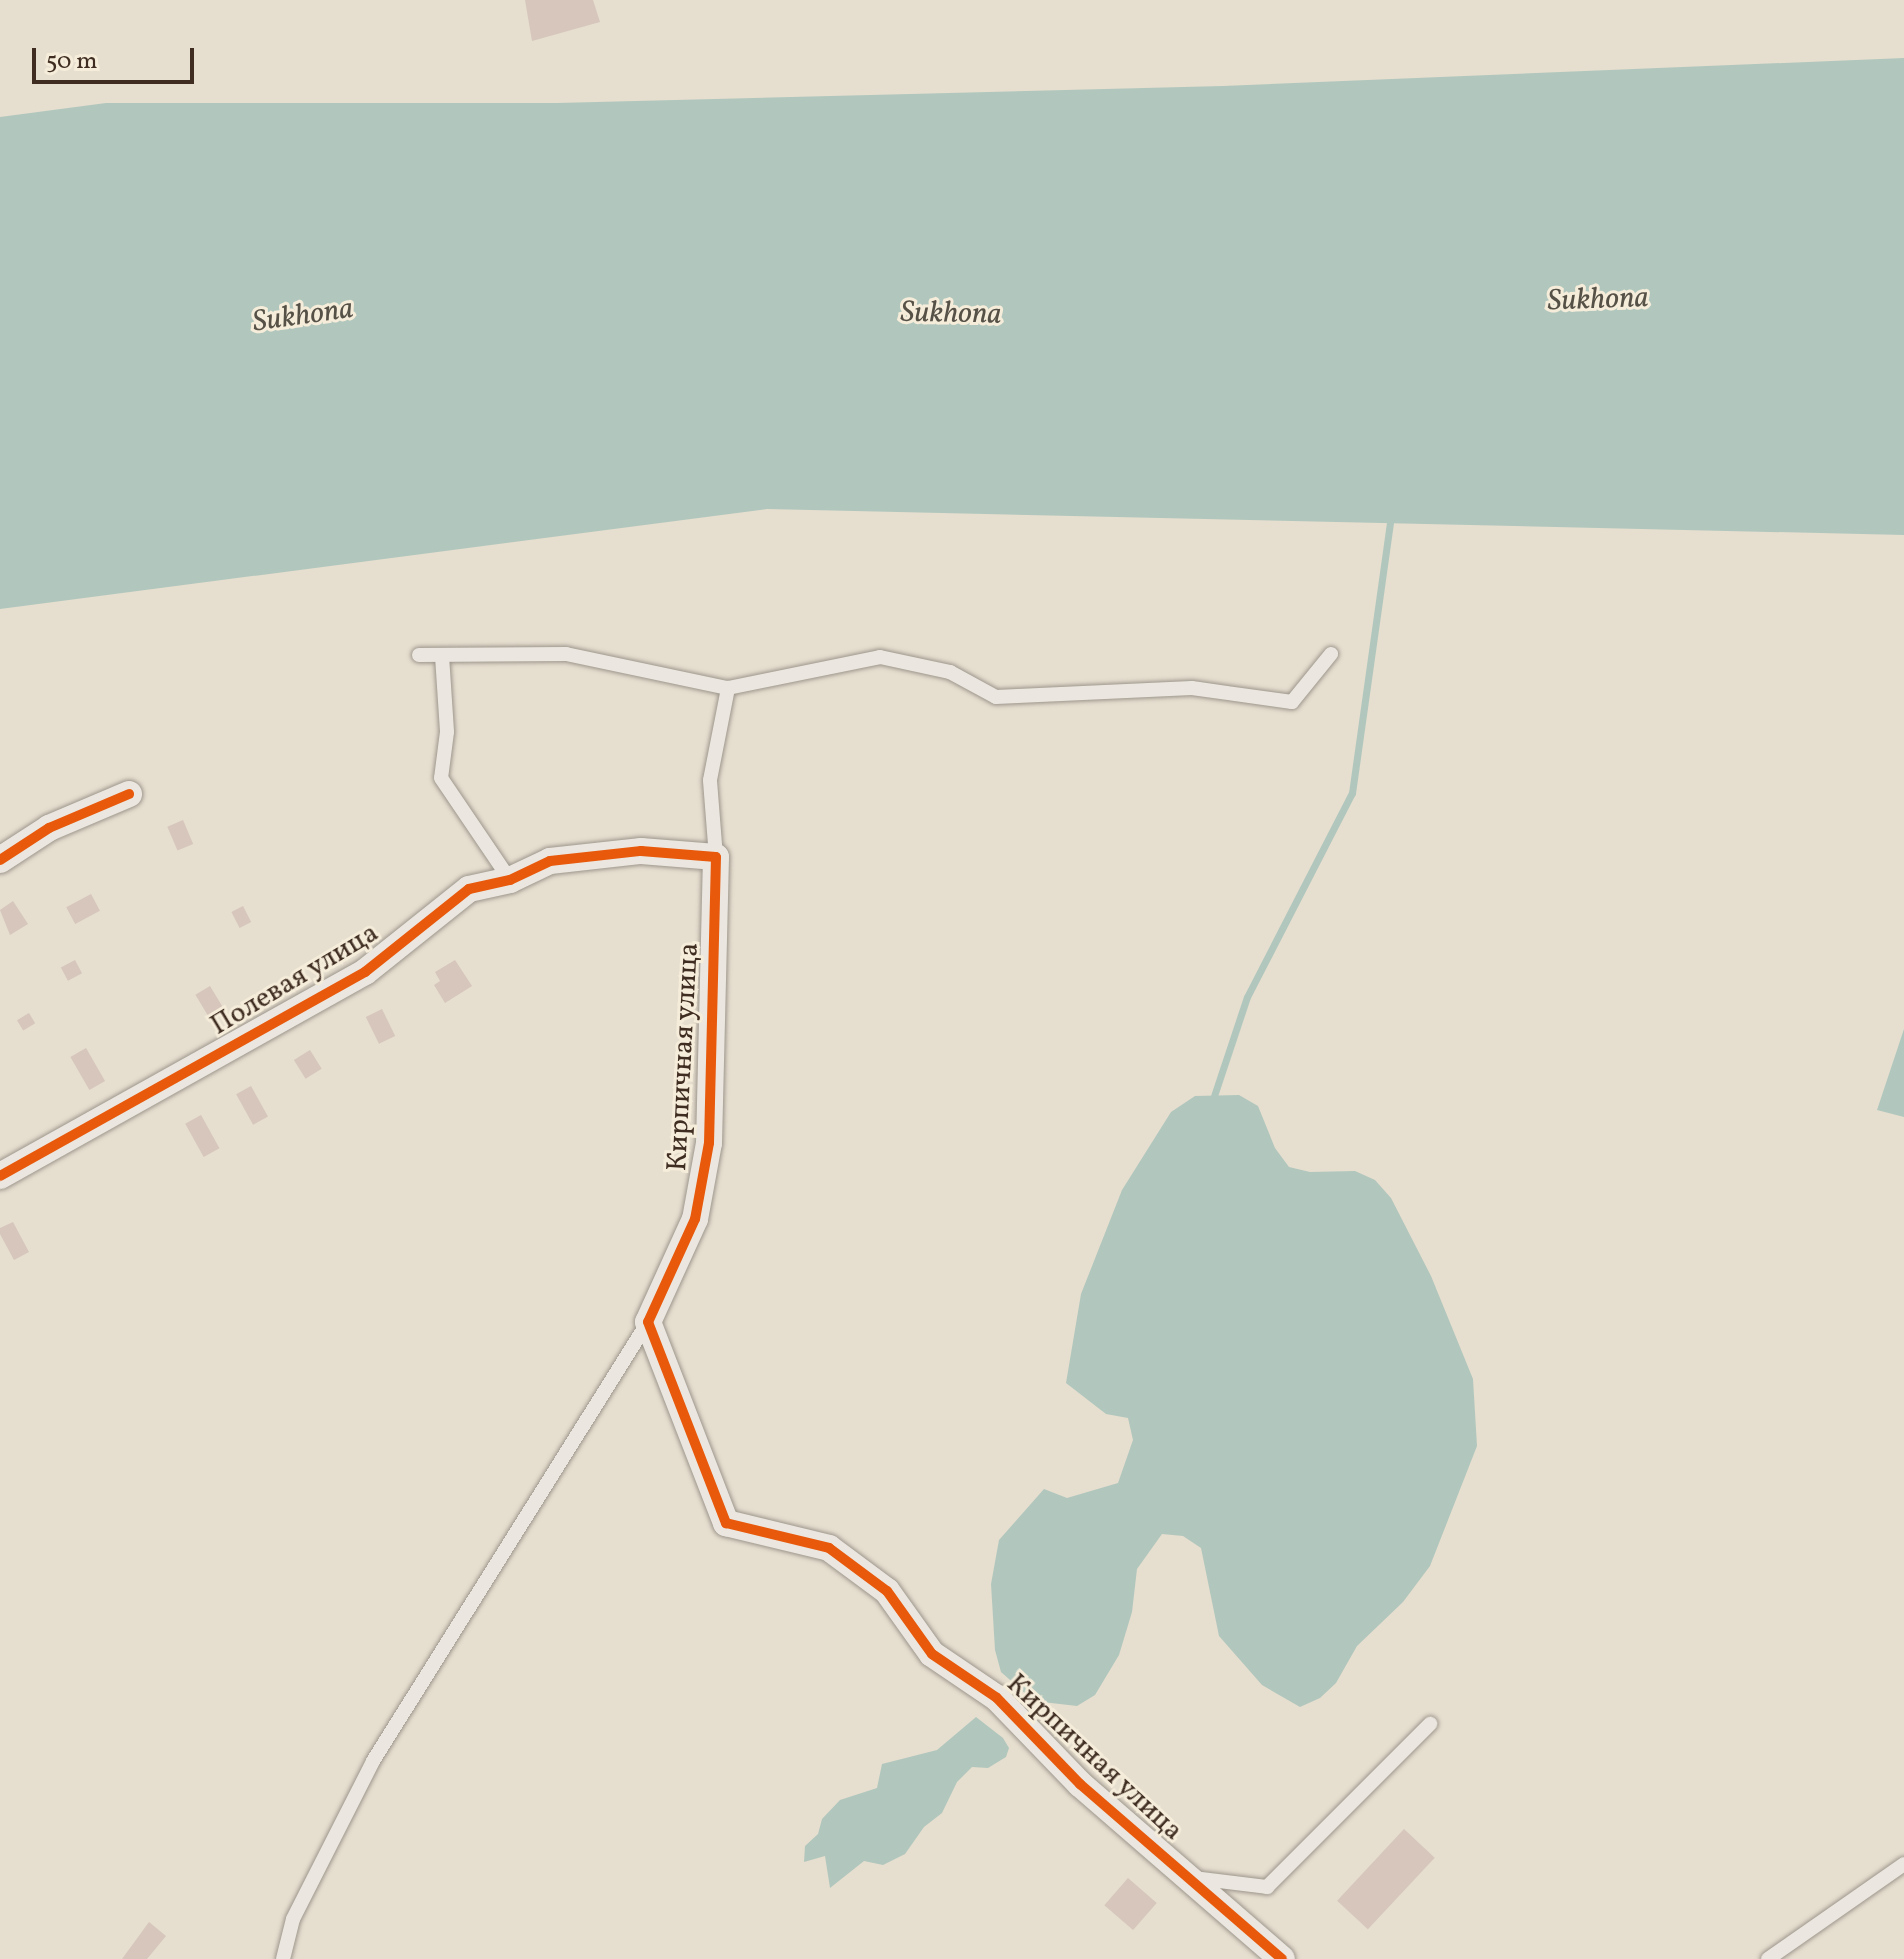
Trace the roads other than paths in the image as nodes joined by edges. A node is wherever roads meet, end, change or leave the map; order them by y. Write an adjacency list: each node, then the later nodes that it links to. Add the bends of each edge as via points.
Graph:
1 (1331, 654): 4 (lane, via 1292,702 1192,688 996,697 950,672 880,657)
2 (419, 655): 3 (lane)
3 (442, 656): 4 (lane, via 485,651 566,654); 8 (lane, via 447,732 441,778)
4 (728, 688): 6 (lane, via 710,780)
5 (129, 794): 7 (street, via 49,828)
6 (716, 857): 8 (street, Полевая улица, via 641,851 550,861); 10 (street, Кирпичная улица, via 709,1143 695,1219)
7 (0, 860)
8 (510, 880): 9 (street, Полевая улица, via 469,889 365,972)
9 (0, 1176)
10 (648, 1322): 13 (street, Кирпичная улица, via 726,1523 829,1548 887,1591 932,1654 997,1698 1080,1784); 14 (lane, via 373,1761 293,1919)
11 (1430, 1724): 13 (lane, via 1267,1887)
12 (1904, 1864): 16 (lane)
13 (1190, 1877): 15 (street, Кирпичная улица)
14 (283, 1959)
15 (1282, 1959)
16 (1768, 1959)

